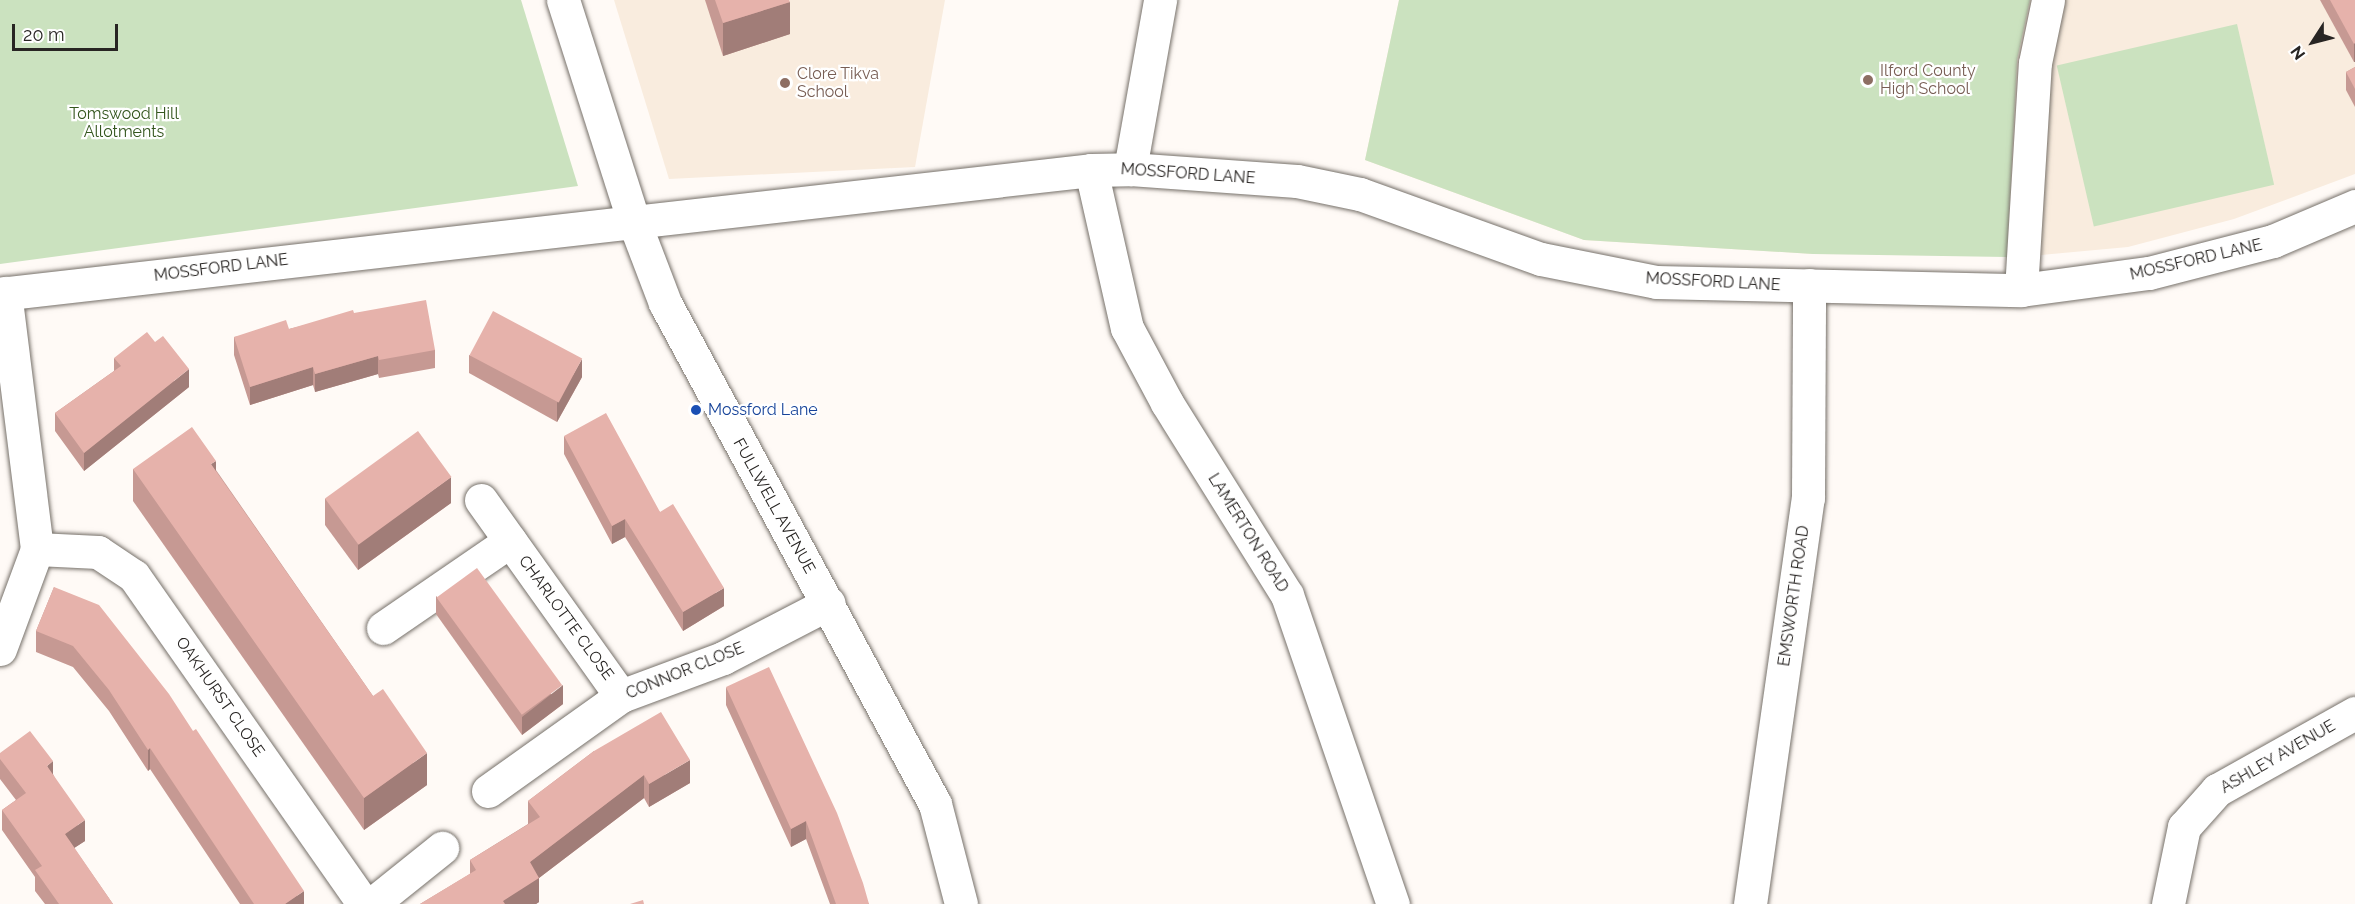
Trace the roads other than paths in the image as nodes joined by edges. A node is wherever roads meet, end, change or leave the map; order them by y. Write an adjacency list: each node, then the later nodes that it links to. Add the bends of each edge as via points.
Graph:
1 (564, 0): 7 (street, FULLWELL AVENUE)
2 (1160, 0): 4 (street)
3 (2048, 0): 9 (street, via 2035,63)
4 (1130, 169): 5 (street, MOSSFORD LANE); 8 (street, MOSSFORD LANE, via 1297,181 1360,194 1541,259 1656,282)
5 (1091, 170): 7 (street, MOSSFORD LANE); 24 (street, LAMERTON ROAD, via 1127,328 1167,404 1287,595)
6 (2355, 206): 9 (street, MOSSFORD LANE, via 2274,241 2149,273)
7 (633, 219): 10 (street, MOSSFORD LANE); 14 (street, FULLWELL AVENUE, via 664,303)
8 (1809, 285): 9 (street, MOSSFORD LANE); 25 (street, EMSWORTH ROAD, via 1808,498)
9 (2021, 290)
10 (2, 294): 13 (street)
11 (481, 500): 12 (street, CHARLOTTE CLOSE)
12 (510, 541): 15 (street, CHARLOTTE CLOSE); 17 (street, CHARLOTTE CLOSE)
13 (37, 549): 16 (street); 21 (street, OAKHURST CLOSE, via 98,552 134,576)
14 (829, 603): 17 (street, CONNOR CLOSE, via 723,658); 23 (street, FULLWELL AVENUE, via 935,804)
15 (383, 628)
16 (0, 649)
17 (621, 696): 19 (street, CONNOR CLOSE)
18 (2355, 713): 26 (street, ASHLEY AVENUE, via 2217,790 2184,827)
19 (488, 790)
20 (442, 848): 22 (street)
21 (364, 904)
22 (372, 904)
23 (961, 904)
24 (1392, 904)
25 (1750, 904)
26 (2168, 904)

